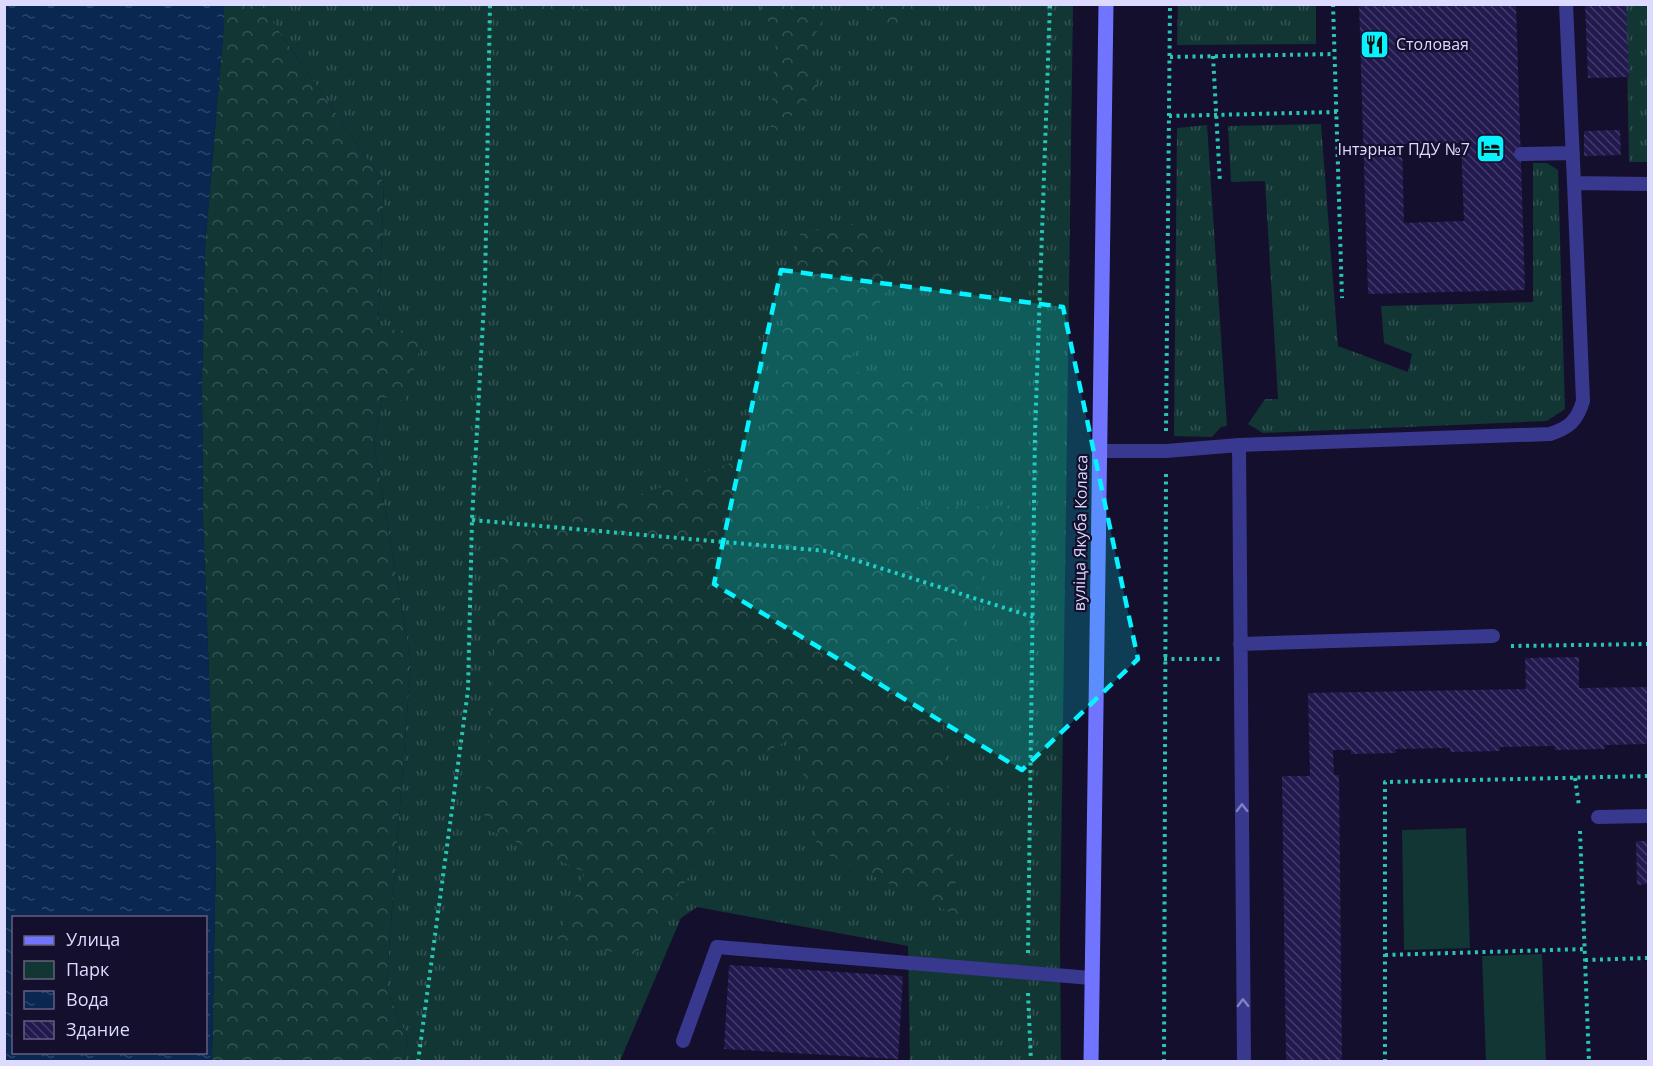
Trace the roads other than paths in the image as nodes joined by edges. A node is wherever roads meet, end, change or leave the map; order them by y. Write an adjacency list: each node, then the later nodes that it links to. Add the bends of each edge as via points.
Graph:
1 (1106, 4): 8 (street, вуліца Якуба Коласа)
2 (1566, 4): 3 (lane)
3 (1573, 153): 4 (lane); 5 (lane)
4 (1521, 154)
5 (1574, 183): 6 (lane); 7 (lane, via 1583,401 1580,412 1564,429 1550,434)
6 (1648, 184)
7 (1239, 445): 8 (lane); 10 (lane)
8 (1099, 451): 13 (street, вуліца Якуба Коласа)
9 (1493, 636): 10 (lane)
10 (1240, 644): 16 (lane, one-way to 10)
11 (1648, 816): 12 (lane)
12 (1598, 817)
13 (1090, 978): 14 (lane, via 717,947); 15 (street, вуліца Якуба Коласа)
14 (683, 1041)
15 (1091, 1062)
16 (1244, 1062)

